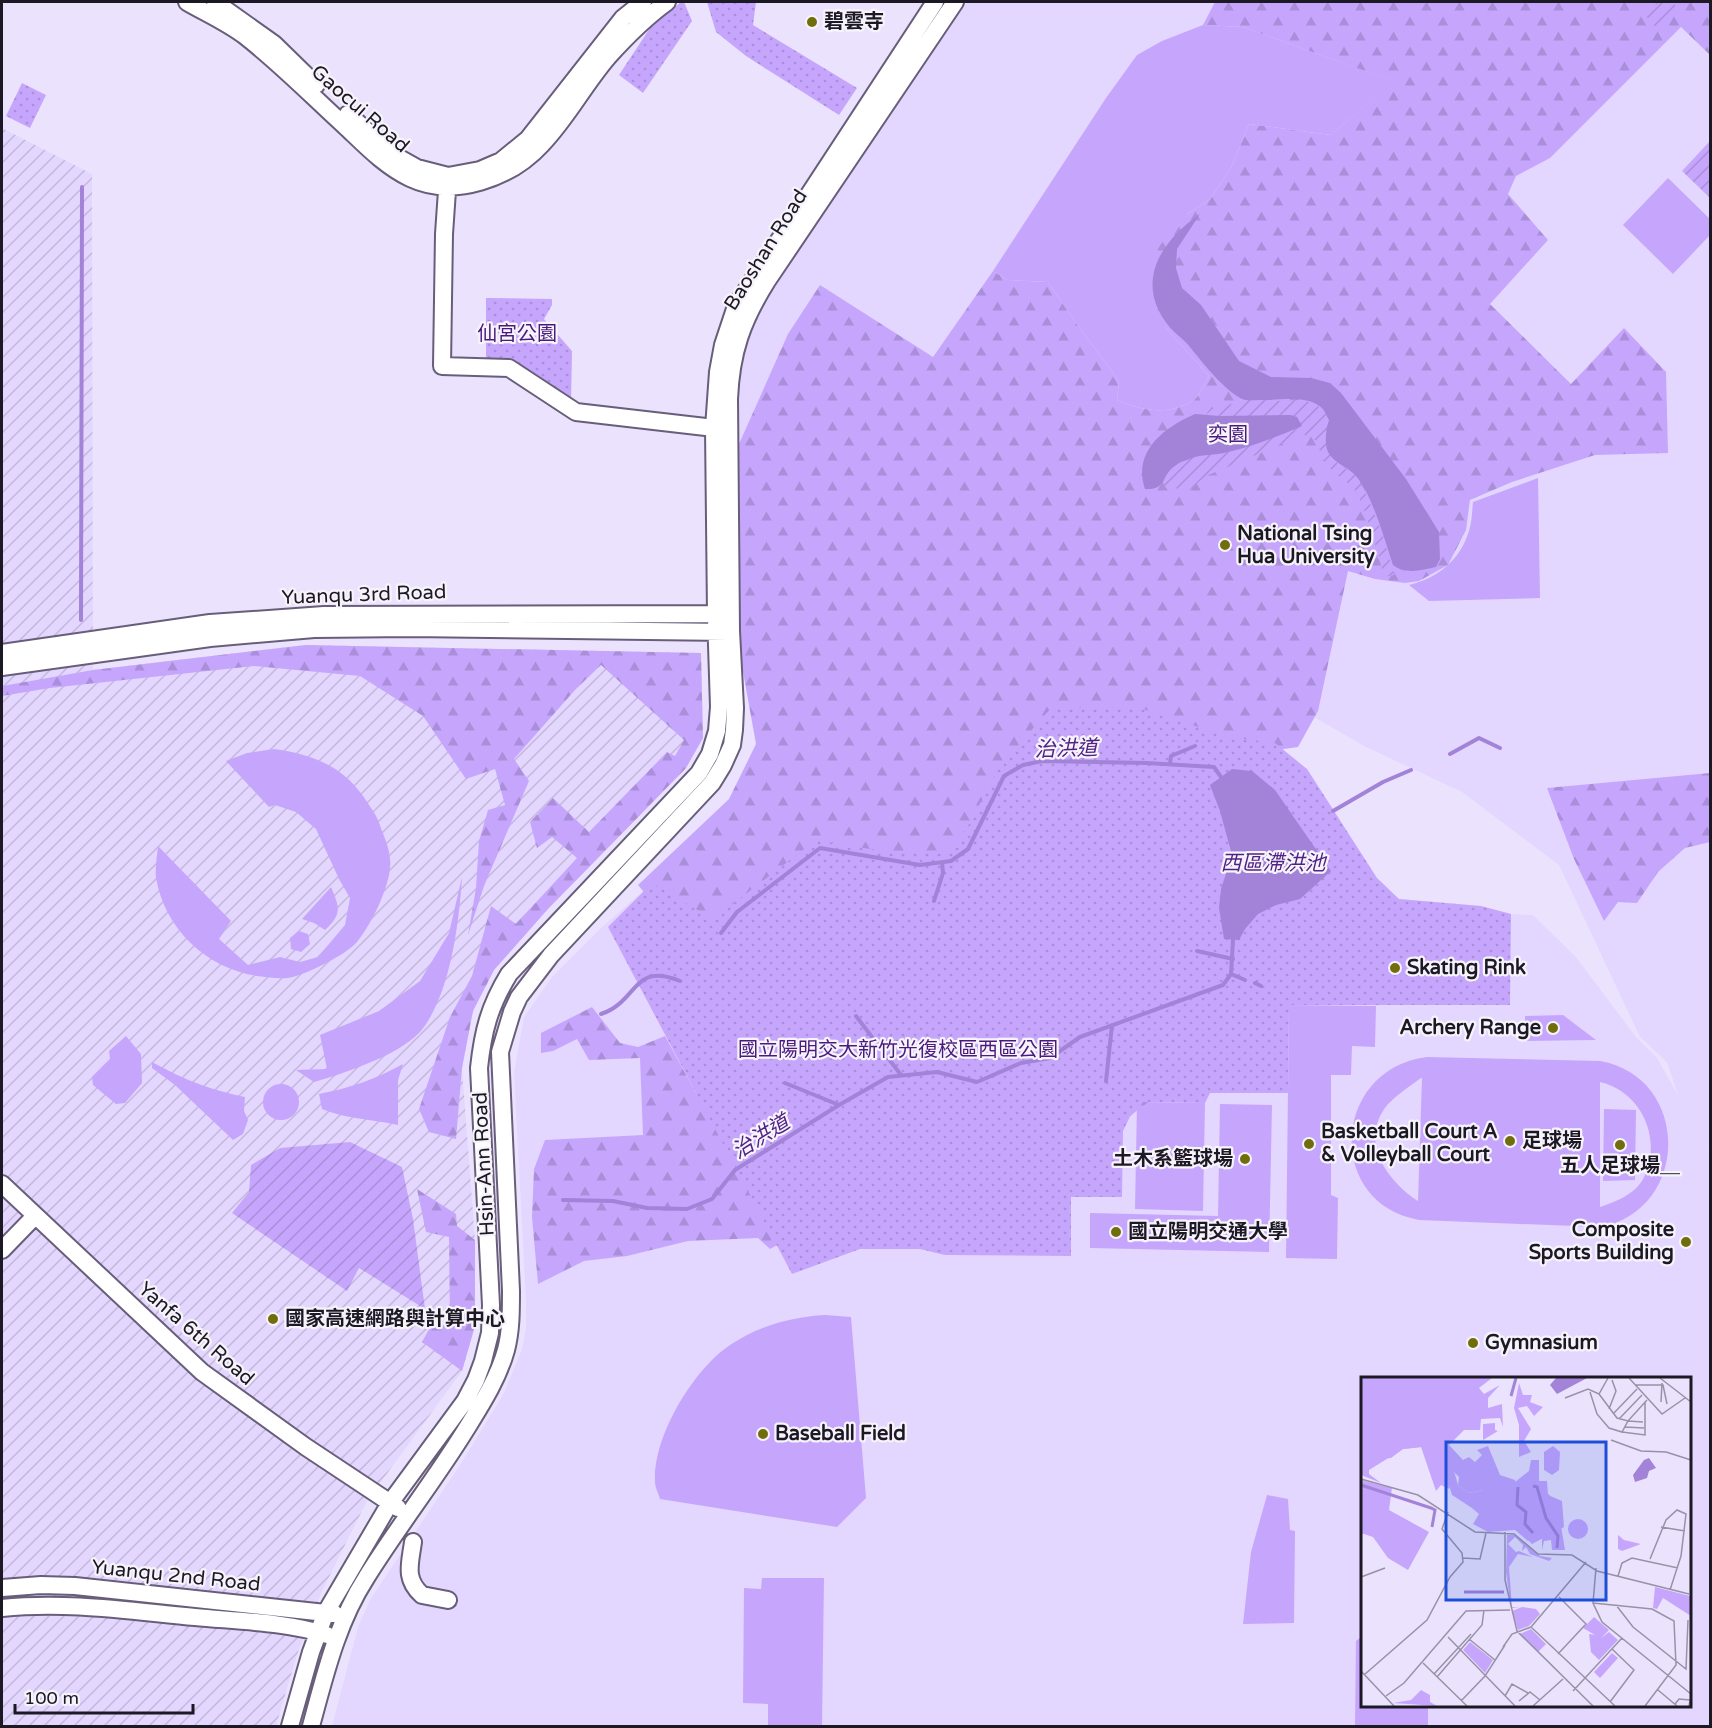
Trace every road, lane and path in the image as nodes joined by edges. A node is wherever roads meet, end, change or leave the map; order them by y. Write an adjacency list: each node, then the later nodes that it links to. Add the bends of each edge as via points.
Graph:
1 (187, 2): 6 (street, Gaocui Road, via 244,36 381,160 410,178 431,184)
2 (215, 2): 6 (street, Gaocui Road, via 274,44 392,154)
3 (643, 2): 6 (street, Gaocui Road, via 623,18 528,140 501,161)
4 (667, 2): 6 (street, Gaocui Road, via 645,18 607,58 542,144 524,160 482,182)
5 (940, 4): 7 (street, Baoshan Road, via 736,306 718,372)
6 (447, 181): 7 (street, via 442,366 509,368 576,412)
7 (722, 429): 8 (street, Baoshan Road)
8 (724, 623): 9 (street, Yuanqu 3rd Road, via 324,615 210,623); 10 (street, Yuanqu 3rd Road, via 314,629 210,638); 14 (street, Hsin-Ann Road, via 717,731 699,773 509,974 495,997 478,1068 490,1332 483,1361 465,1401); 15 (street, Hsin-Ann Road, via 735,708 732,745 723,765 699,799 551,955 512,1012 501,1052 511,1292 506,1348 484,1402)
9 (2, 653)
10 (2, 667)
11 (2, 1184): 12 (street, Yanfa 6th Road)
12 (35, 1216): 13 (street); 14 (street, Yanfa 6th Road, via 202,1372)
13 (2, 1250)
14 (390, 1503): 15 (street, Yanfa 6th Road); 20 (street, Hsin-Ann Road)
15 (408, 1516): 21 (street, Hsin-Ann Road, via 365,1579)
16 (413, 1542): 18 (street, via 409,1570 413,1585 422,1595)
17 (2, 1588): 20 (street, Yuanqu 2nd Road, via 75,1586)
18 (448, 1600)
19 (2, 1608): 22 (street, Yuanqu 2nd Road, via 35,1604 87,1606)
20 (326, 1612): 21 (street, Yuanqu 2nd Road); 22 (street, Hsin-Ann Road)
21 (345, 1617): 23 (street, Hsin-Ann Road)
22 (318, 1632): 23 (street, Yuanqu 2nd Road); 24 (street, Hsin-Ann Road)
23 (336, 1638): 25 (street, Hsin-Ann Road)
24 (290, 1726)
25 (311, 1726)

